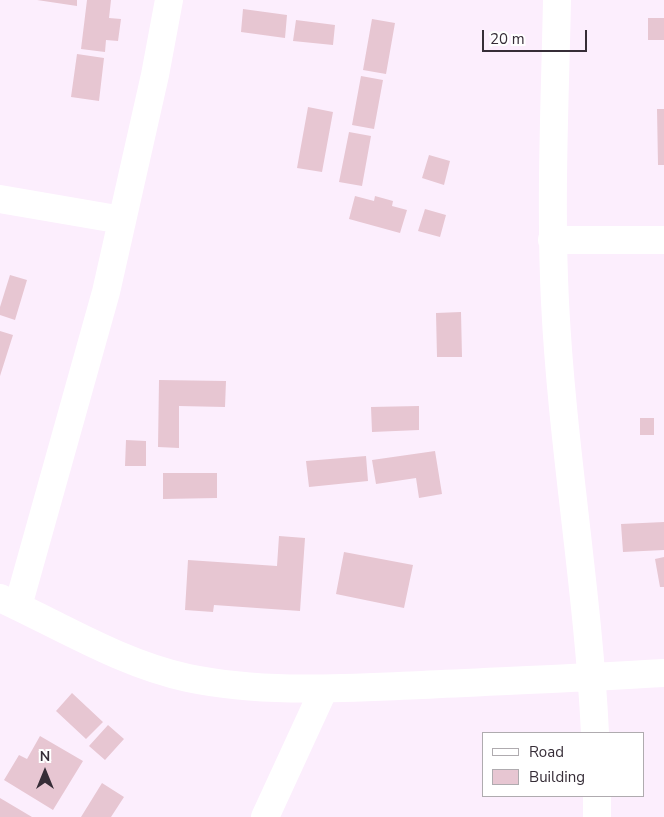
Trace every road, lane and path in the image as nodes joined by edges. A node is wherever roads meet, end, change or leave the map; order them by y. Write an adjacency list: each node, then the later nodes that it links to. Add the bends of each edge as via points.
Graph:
1 (169, 0): 4 (street)
2 (557, 0): 5 (street)
3 (0, 199): 4 (street)
4 (122, 220): 7 (street, via 106,292)
5 (552, 240): 6 (street); 9 (street, via 563,400)
6 (664, 240)
7 (9, 602): 10 (street, via 130,660 187,678 253,687)
8 (664, 673): 9 (street)
9 (592, 678): 10 (street); 11 (street)
10 (324, 689): 13 (street)
11 (595, 732)
12 (597, 797): 14 (street)
13 (265, 817)
14 (597, 817)

